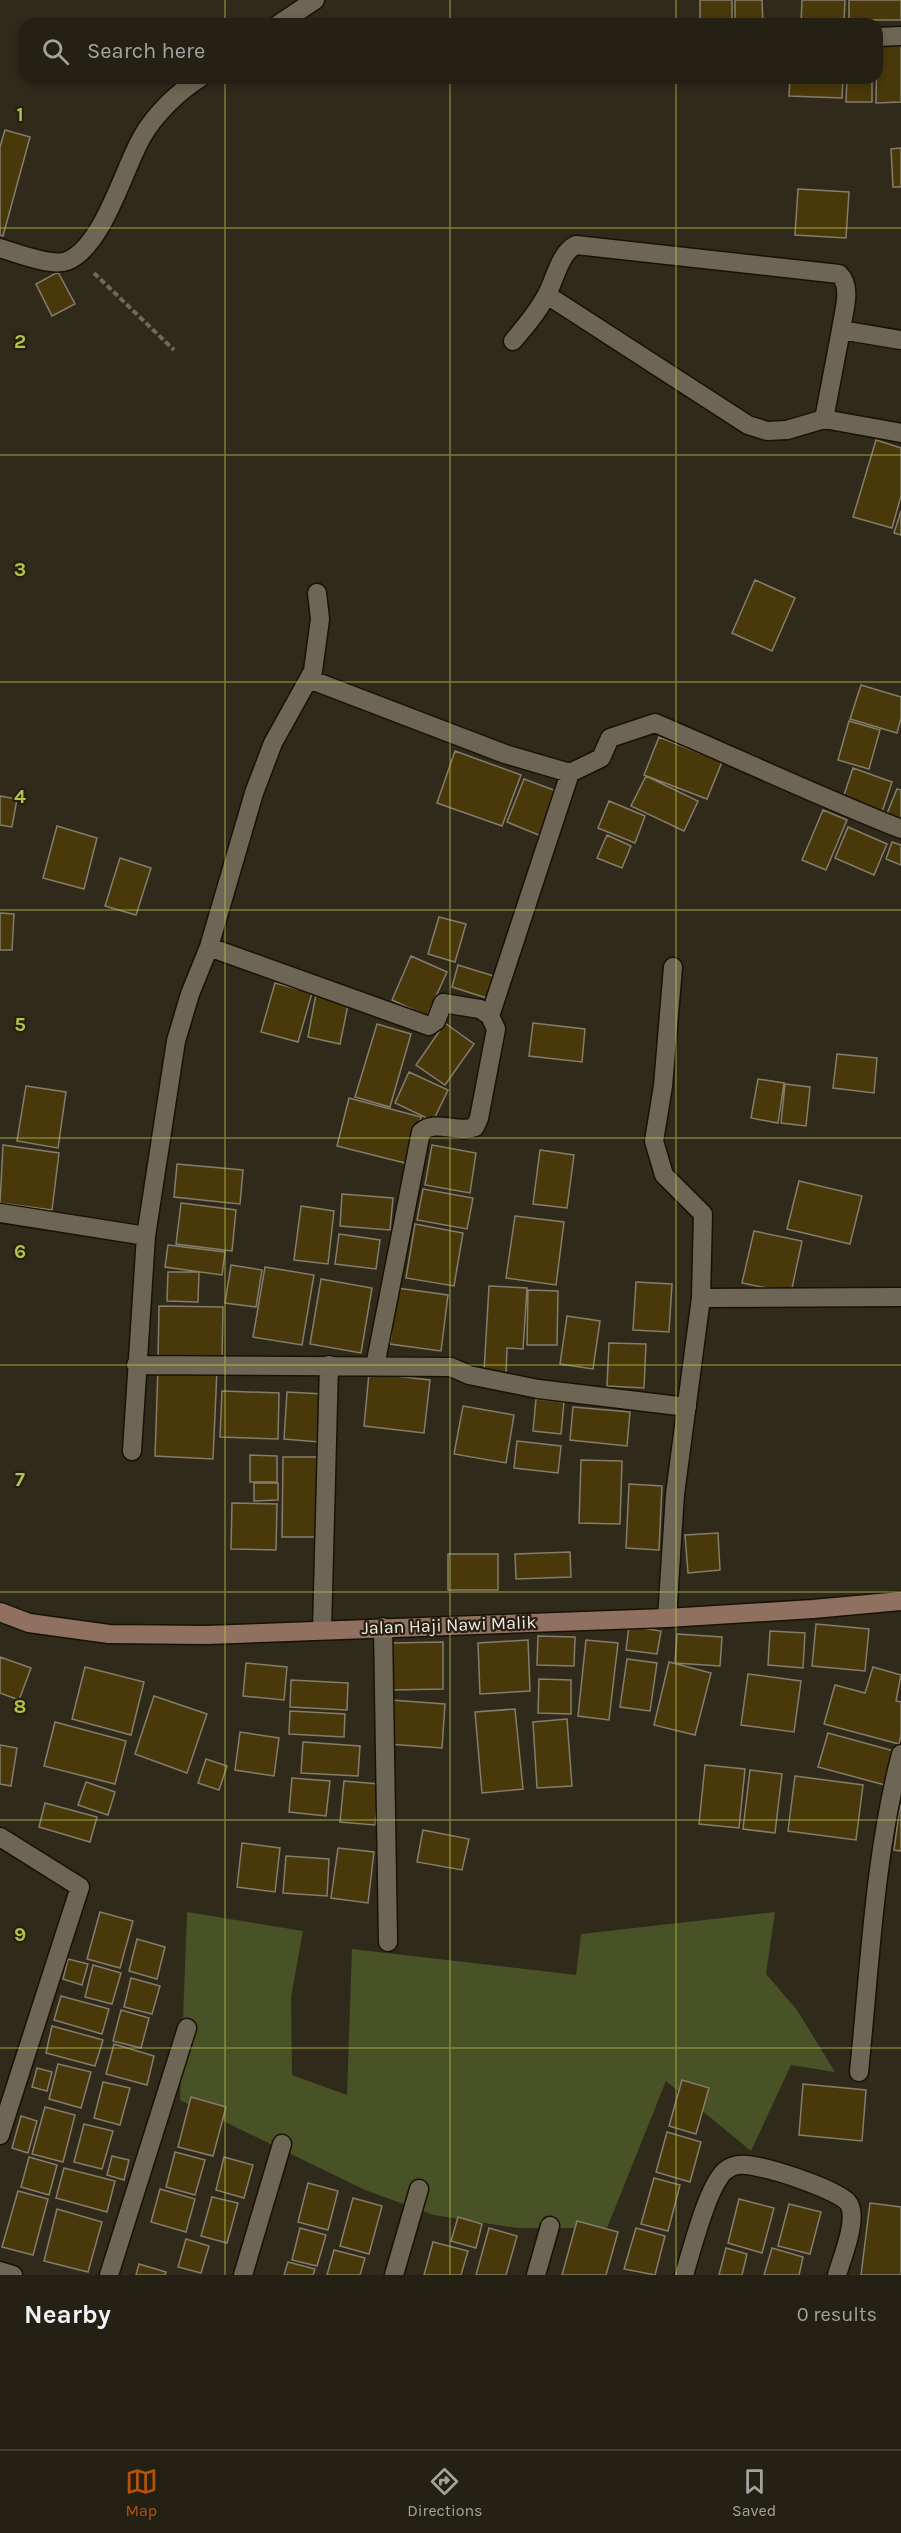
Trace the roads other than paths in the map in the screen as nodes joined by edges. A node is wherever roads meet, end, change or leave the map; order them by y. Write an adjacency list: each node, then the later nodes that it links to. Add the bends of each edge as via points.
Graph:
1 (315, 0): 2 (street)
2 (288, 18)
3 (901, 36): 4 (street)
4 (883, 37)
5 (193, 84): 6 (street, via 164,108 142,136 119,192 76,256 66,262 53,262)
6 (0, 248)
7 (547, 295): 8 (street, via 566,252 576,245 839,274 847,287); 10 (street); 11 (street, via 748,426 767,431 787,430)
8 (841, 330): 9 (street); 11 (street)
9 (901, 340)
10 (513, 341)
11 (824, 419): 12 (street)
12 (901, 433)
13 (317, 593): 14 (street, via 320,619)
14 (309, 679): 15 (street, via 505,754); 17 (street, via 273,743 254,793)
15 (570, 773): 16 (street, via 601,758 610,738 655,723); 19 (street)
16 (901, 830)
17 (209, 947): 19 (street, via 429,1026 436,1021 443,1003 480,1009); 21 (street, via 176,1041)
18 (673, 967): 23 (street, via 654,1141 664,1175 703,1214)
19 (490, 1016): 26 (street, via 496,1029 475,1127 466,1130 436,1126 421,1132)
20 (0, 1213): 21 (street)
21 (146, 1236): 24 (street)
22 (901, 1297): 23 (street)
23 (701, 1298): 27 (street)
24 (136, 1365): 25 (street); 28 (street)
25 (329, 1365): 26 (street); 33 (street)
26 (375, 1366): 27 (street, via 451,1367 469,1375 538,1389)
27 (687, 1407): 31 (street, via 675,1494)
28 (132, 1451)
29 (901, 1601): 31 (main road, Jalan Haji Nawi Malik)
30 (0, 1612): 33 (main road, Jalan Haji Nawi Malik, via 28,1623 109,1634)
31 (667, 1617): 32 (main road, Jalan Haji Nawi Malik)
32 (383, 1627): 33 (main road, Jalan Haji Nawi Malik); 36 (street)
33 (322, 1630)
34 (901, 1754): 38 (street, via 888,1804 881,1856)
35 (0, 1837): 39 (street, via 80,1887)
36 (388, 1942)
37 (187, 2028): 45 (street)
38 (859, 2072)
39 (0, 2135)
40 (282, 2144): 46 (street)
41 (419, 2189): 47 (street)
42 (550, 2226): 48 (street)
43 (0, 2271): 44 (street)
44 (13, 2275)
45 (109, 2275)
46 (243, 2275)
47 (394, 2275)
48 (536, 2275)
49 (684, 2275): 50 (street, via 715,2182 740,2164 814,2183 848,2202 852,2212 850,2228)
50 (837, 2275)

